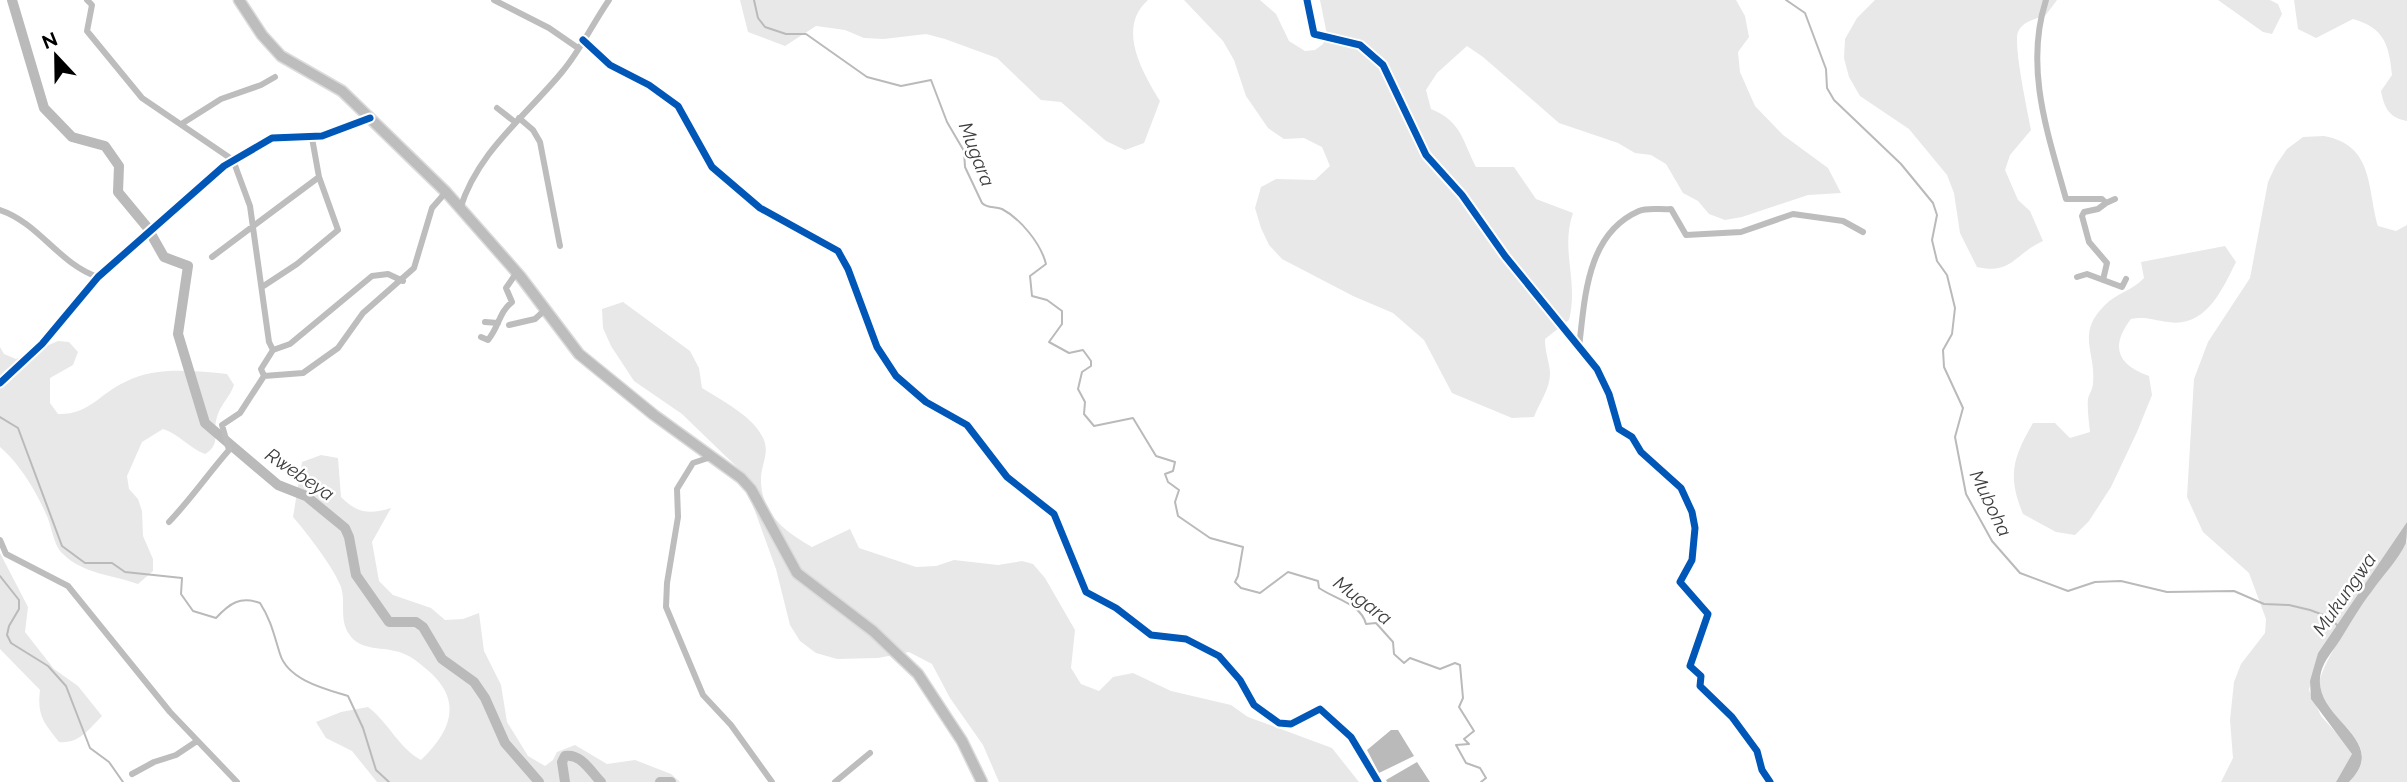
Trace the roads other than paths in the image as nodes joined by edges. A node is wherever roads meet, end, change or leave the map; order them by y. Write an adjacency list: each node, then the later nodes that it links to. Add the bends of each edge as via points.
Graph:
1 (239, 0): 11 (main road, via 281,56 342,91)
2 (494, 0): 8 (street)
3 (609, 0): 7 (street)
4 (1307, 0): 38 (street, via 1314,34 1360,45 1377,58 1426,155 1462,194 1505,256)
5 (2046, 0): 19 (street, via 2036,70 2057,173 2066,199 2102,199)
6 (91, 2): 13 (street, via 87,31 99,47 142,98)
7 (583, 40): 8 (street); 52 (street, via 610,65 678,106 712,167 760,208 838,251 877,347 897,376 926,402 967,425 1007,477 1054,514 1086,592 1151,635 1186,639 1219,656 1255,705 1279,723 1291,724 1320,709 1351,737)
8 (578, 48): 12 (street, via 565,69)
9 (275, 76): 13 (street, via 221,99)
10 (496, 108): 12 (street)
11 (370, 118): 14 (street); 17 (main road)
12 (517, 120): 20 (street, via 481,164); 24 (street, via 533,130 540,142)
13 (183, 123): 15 (street)
14 (312, 138): 15 (street, via 272,138); 16 (street)
15 (233, 160): 22 (street); 27 (street)
16 (319, 177): 22 (street); 32 (street, via 338,230)
17 (446, 192): 20 (main road); 31 (street, via 432,208 419,257)
18 (2115, 199): 19 (street)
19 (2107, 206): 30 (street, via 2082,216 2089,242 2107,263)
20 (460, 209): 26 (main road)
21 (0, 210): 27 (street, via 18,217 82,272)
22 (253, 226): 25 (street); 32 (street)
23 (1863, 232): 38 (street, via 1843,222 1793,214 1741,232 1686,235 1671,209 1641,209 1618,224 1588,271)
24 (560, 246)
25 (212, 257)
26 (517, 272): 33 (main road); 35 (street, via 506,288 512,302 504,307)
27 (98, 277): 41 (street, via 42,344)
28 (2077, 277): 30 (street, via 2087,274)
29 (2126, 279): 30 (street, via 2122,287)
30 (2103, 280)
31 (403, 281): 39 (street, via 388,274 372,276 290,344); 40 (street, via 363,313 338,348 322,361 303,373)
32 (262, 287): 39 (street)
33 (545, 310): 36 (street, via 535,319); 42 (main road, via 588,362)
34 (485, 323): 35 (street)
35 (498, 323): 37 (street, via 488,340)
36 (509, 325)
37 (481, 337)
38 (1579, 347): 53 (street, via 1603,381 1619,429 1632,437 1685,496 1695,528 1692,560 1680,582 1708,614 1689,666 1701,676 1700,686 1707,696 1732,717 1757,751)
39 (274, 350): 40 (street, via 261,369)
40 (264, 376): 43 (street, via 240,413 222,425 229,450)
41 (0, 383)
42 (711, 457): 49 (street, via 693,463 677,489 678,517 666,607 703,695); 51 (main road, via 751,489 797,573 873,631 918,674 962,741)
43 (169, 522)
44 (0, 540): 45 (street, via 6,554 68,586)
45 (197, 741): 47 (street); 48 (street)
46 (870, 753): 50 (street)
47 (132, 774)
48 (237, 782)
49 (772, 782)
50 (835, 782)
51 (982, 782)
52 (1378, 782)
53 (1770, 782)

